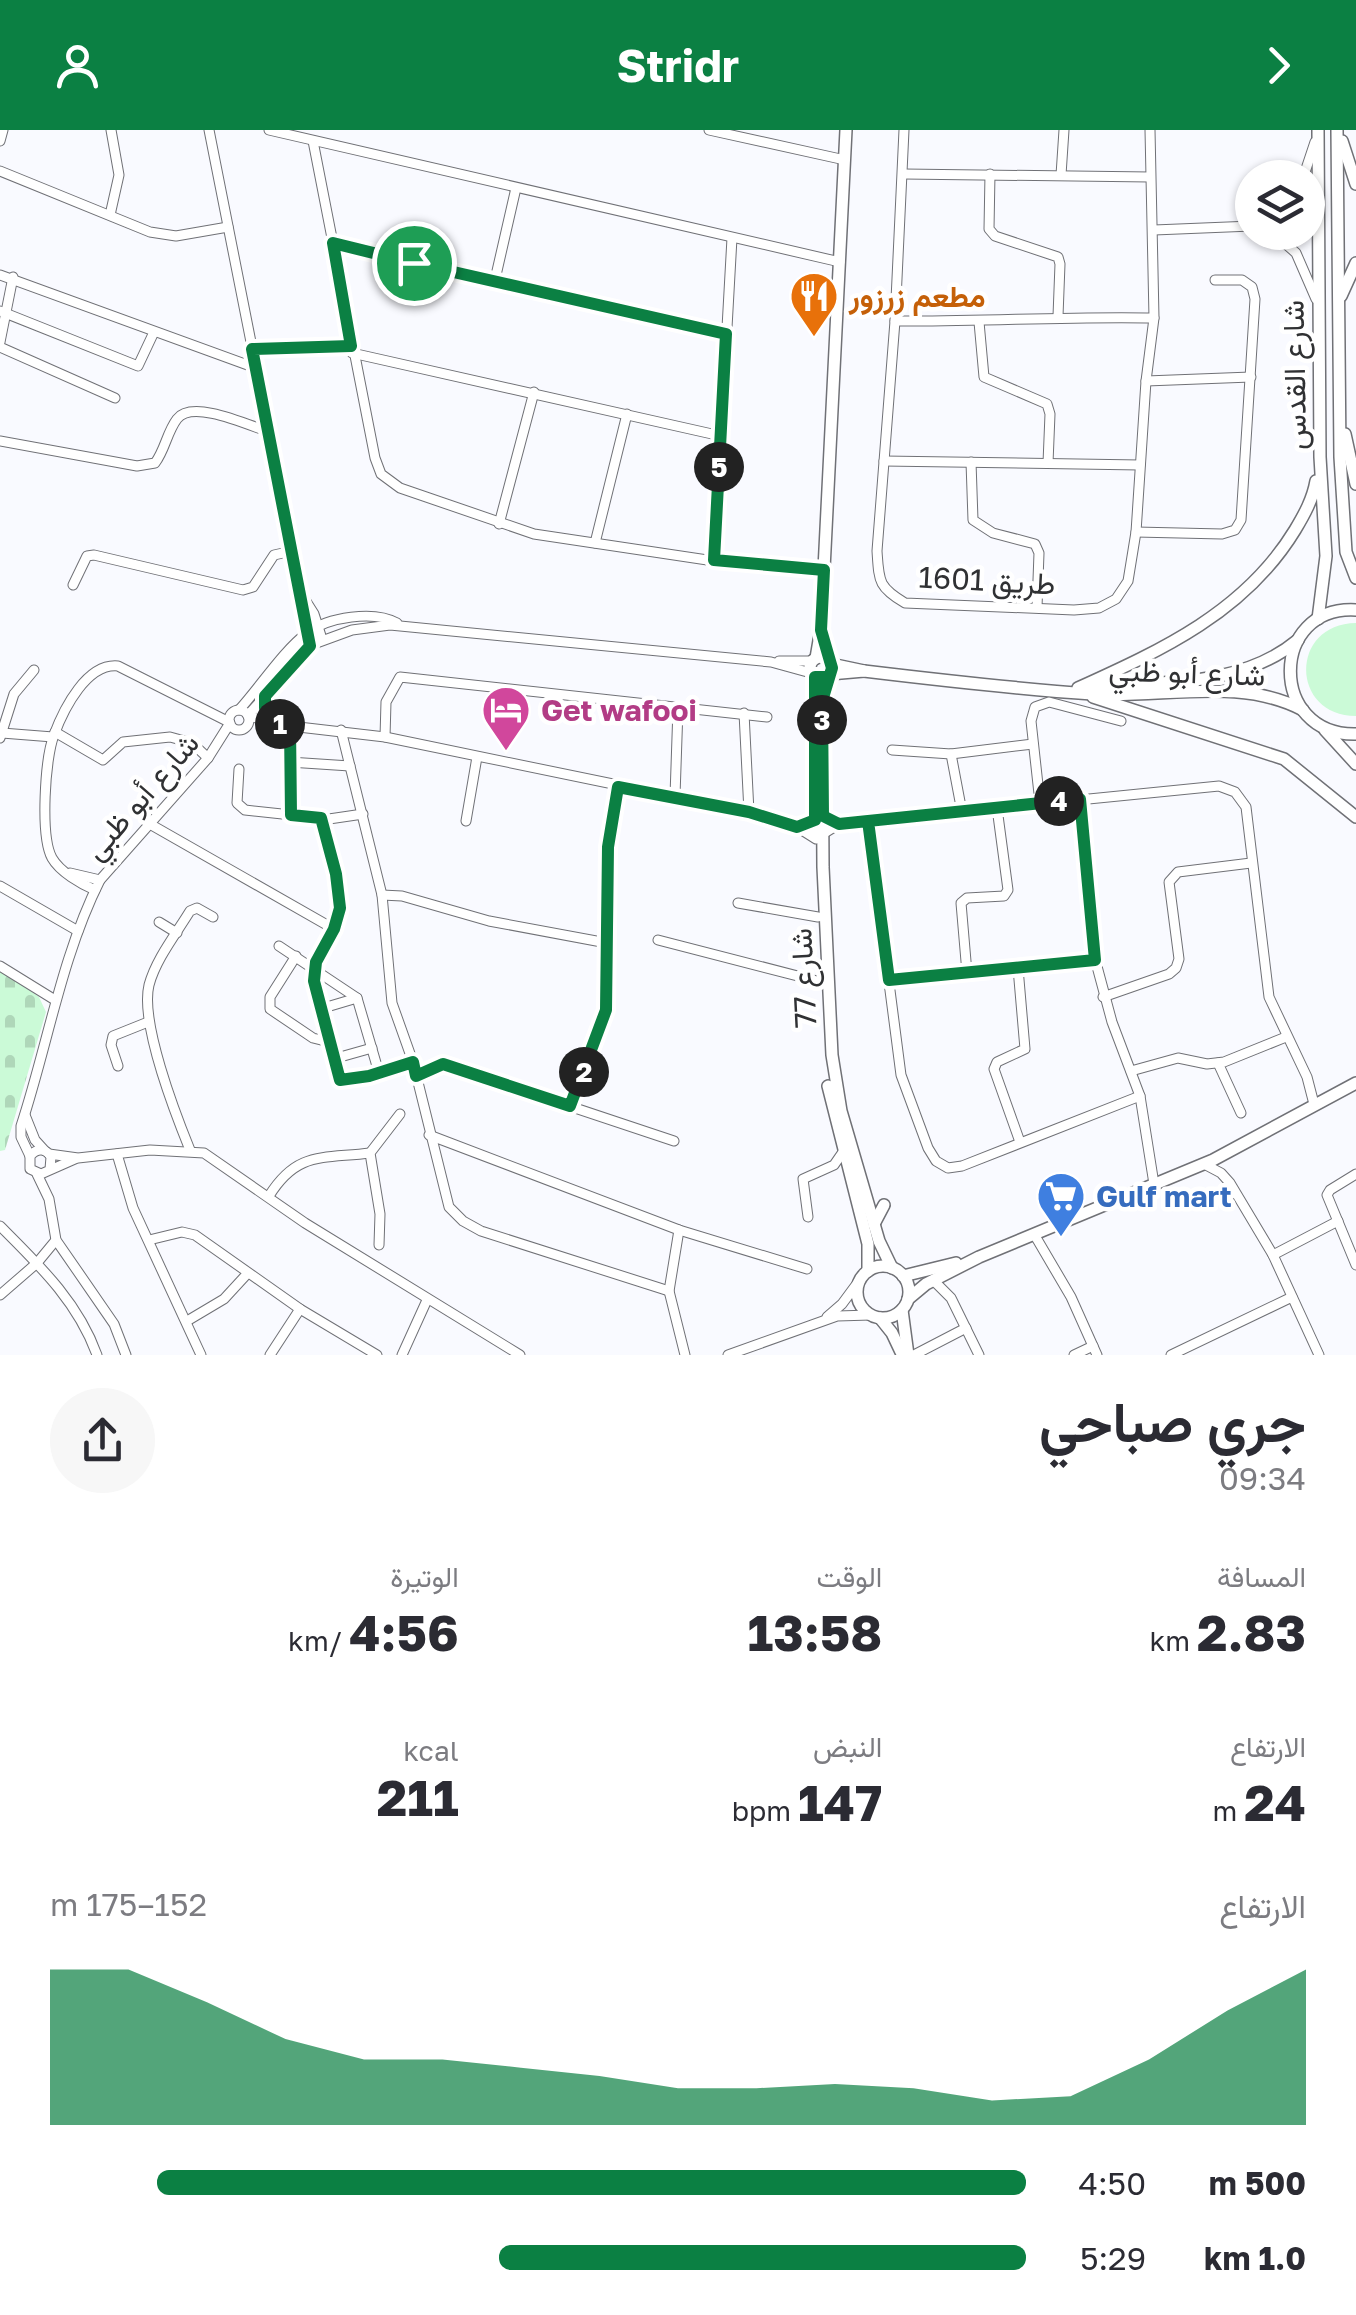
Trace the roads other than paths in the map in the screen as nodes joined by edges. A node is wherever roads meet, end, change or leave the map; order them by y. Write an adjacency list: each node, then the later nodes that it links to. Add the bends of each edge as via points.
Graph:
1 (3, 130): 12 (street)
2 (110, 130): 23 (street, via 119,175)
3 (209, 130): 25 (street)
4 (269, 130): 13 (street)
5 (709, 130): 14 (street)
6 (846, 130): 14 (street, شارع 77)
7 (904, 130): 17 (street, طريق 1601)
8 (1064, 130): 19 (street)
9 (1150, 130): 20 (street, طريق 1601)
10 (1318, 130): 15 (street); 36 (street, شارع القدس)
11 (1338, 130): 21 (street); 37 (street, شارع القدس)
12 (0, 140)
13 (314, 141): 22 (street); 28 (street)
14 (845, 160): 30 (street, شارع 77)
15 (1310, 160)
16 (0, 170): 23 (street)
17 (904, 174): 18 (street); 41 (street, طريق 1601)
18 (990, 174): 19 (street); 39 (street, via 995,236 1058,257)
19 (1060, 175): 20 (street)
20 (1150, 177): 26 (street, طريق 1601)
21 (1356, 184)
22 (516, 188): 27 (street); 35 (street)
23 (110, 214): 25 (street, via 164,236)
24 (1235, 225): 26 (street)
25 (228, 227): 46 (street)
26 (1154, 230): 40 (street, طريق 1601)
27 (732, 238): 30 (street); 44 (street)
28 (333, 243): 35 (street); 47 (street)
29 (1293, 250): 36 (street)
30 (840, 262): 69 (street, شارع 77)
31 (1356, 263): 37 (street)
32 (0, 275): 33 (street)
33 (12, 278): 38 (street); 43 (street)
34 (1215, 280): 49 (street, via 1242,280 1252,287)
35 (494, 284): 44 (street)
36 (1318, 305): 58 (street, شارع القدس)
37 (1338, 305): 53 (street, شارع القدس)
38 (3, 312): 43 (street, via 138,366); 45 (street)
39 (1058, 316): 40 (street); 42 (street)
40 (1154, 318): 50 (street, طريق 1601)
41 (895, 321): 42 (street); 59 (street, طريق 1601)
42 (979, 322): 61 (street, via 984,376 1047,404)
43 (154, 332): 48 (street)
44 (726, 334): 56 (street)
45 (0, 344): 52 (street)
46 (252, 349): 47 (street); 48 (street)
47 (352, 349): 51 (street); 64 (street, via 382,474 400,488)
48 (256, 368): 55 (street)
49 (1251, 377): 50 (street); 65 (street, via 1235,530)
50 (1146, 382): 62 (street, طريق 1601)
51 (534, 392): 54 (street); 64 (street)
52 (115, 398)
53 (1340, 403): 63 (street); 70 (street, شارع القدس, via 1346,552)
54 (627, 414): 56 (street); 66 (street)
55 (269, 432): 57 (street, via 188,411 177,419 155,463 137,466); 67 (street)
56 (721, 436): 68 (street)
57 (0, 441)
58 (1320, 457): 75 (street, شارع القدس, via 1326,556); 84 (street, via 1306,512 1264,575 1209,621)
59 (884, 461): 60 (street); 73 (street, طريق 1601, via 878,581 889,594 924,606)
60 (971, 462): 61 (street); 73 (street, via 973,520 1035,544)
61 (1048, 463): 62 (street)
62 (1140, 465): 65 (street, طريق 1601)
63 (1356, 484)
64 (499, 524): 66 (street)
65 (1136, 532): 73 (street, طريق 1601, via 1128,580 1116,599 1099,608)
66 (595, 543): 68 (street)
67 (292, 551): 71 (street, via 274,555 253,587 243,590 94,556); 72 (street)
68 (714, 560): 69 (street)
69 (824, 570): 82 (street, شارع 77)
70 (1356, 578)
71 (73, 585)
72 (301, 592): 77 (street); 78 (street)
73 (1037, 608)
74 (1356, 610): 75 (street)
75 (1318, 619): 80 (street, شارع أبو ظبي)
76 (400, 624): 77 (street, شارع أبو ظبي, via 362,617); 79 (street, شارع أبو ظبي); 82 (street, شارع أبو ظبي)
77 (318, 627): 78 (street, شارع أبو ظبي); 79 (street)
78 (307, 633): 81 (street); 85 (street, شارع أبو ظبي)
79 (322, 639): 81 (street, شارع أبو ظبي)
80 (1298, 640): 84 (street, شارع أبو ظبي, via 1228,676); 87 (street, via 1289,676)
81 (310, 646): 85 (street, شارع أبو ظبي)
82 (821, 668): 84 (street, شارع أبو ظبي); 120 (street, شارع 77)
83 (34, 670): 97 (street, via 14,694)
84 (1075, 690): 87 (street, شارع أبو ظبي, via 1248,692); 118 (street, via 1284,759)
85 (261, 692): 90 (street, شارع أبو ظبي); 92 (street)
86 (678, 708): 88 (street); 99 (street, via 400,676 386,702); 110 (street)
87 (1302, 710): 94 (street)
88 (744, 713): 89 (street); 114 (street)
89 (767, 717)
90 (239, 719): 92 (street, via 260,727); 98 (street, via 110,666 87,676); 104 (street, شارع أبو ظبي)
91 (1121, 722): 100 (street, via 1044,702 1031,714)
92 (273, 723): 93 (street)
93 (290, 726): 95 (street); 105 (street)
94 (1322, 727): 96 (street); 106 (street)
95 (341, 730): 99 (street); 107 (street)
96 (1356, 734)
97 (1, 735): 98 (street)
98 (54, 735): 104 (street, via 103,760 123,742 170,737 192,743); 128 (street, via 48,842 56,863)
99 (385, 737): 103 (street)
100 (1034, 744): 102 (street); 112 (street)
101 (892, 750): 102 (street)
102 (950, 754): 115 (street)
103 (477, 757): 109 (street); 121 (street)
104 (208, 758): 123 (street, شارع أبو ظبي)
105 (289, 762): 107 (street); 117 (street)
106 (1356, 764)
107 (350, 766): 116 (street)
108 (239, 769): 117 (street, via 242,809)
109 (618, 787): 110 (street); 139 (street, via 609,834)
110 (676, 796): 114 (street)
111 (1080, 799): 112 (street); 127 (street, via 1227,788 1246,807); 142 (street)
112 (1040, 804): 113 (street)
113 (997, 808): 115 (street); 146 (street, via 1008,890 960,904)
114 (749, 812): 125 (street)
115 (962, 812): 122 (street)
116 (363, 814): 119 (street); 130 (street)
117 (291, 815): 119 (street)
118 (1356, 817)
119 (321, 818): 135 (street, via 340,908)
120 (819, 818): 124 (street); 125 (street); 126 (street, شارع 77)
121 (466, 820)
122 (868, 821): 124 (street); 147 (street)
123 (148, 823): 128 (street, شارع أبو ظبي); 135 (street)
124 (839, 824): 126 (street)
125 (797, 827): 126 (street)
126 (820, 836): 133 (street, شارع 77); 195 (street, شارع 77, via 836,1084)
127 (1250, 864): 150 (street, via 1174,874 1169,882 1176,968); 154 (street, via 1269,997)
128 (98, 885): 136 (street, شارع أبو ظبي)
129 (0, 886): 136 (street)
130 (382, 894): 139 (street); 158 (street, via 392,1003)
131 (738, 904): 133 (street)
132 (213, 917): 137 (street, via 193,908)
133 (818, 917): 148 (street, شارع 77)
134 (159, 922): 137 (street)
135 (334, 929): 144 (street)
136 (78, 931): 151 (street, شارع أبو ظبي)
137 (176, 934): 153 (street, via 150,983)
138 (658, 940): 148 (street)
139 (607, 944): 167 (street, via 606,1010)
140 (279, 946): 141 (street)
141 (296, 956): 144 (street); 155 (street, via 270,997 270,1009)
142 (1095, 960): 145 (street); 150 (street)
143 (0, 966): 151 (street)
144 (314, 967): 149 (street); 152 (street)
145 (1018, 968): 146 (street); 173 (street, via 1025,1048 994,1069)
146 (967, 973): 147 (street)
147 (889, 980): 173 (street, via 900,1075 936,1161 962,1166)
148 (821, 982): 177 (street, شارع 77, via 828,1085)
149 (356, 998): 152 (street); 156 (street)
150 (1104, 998): 161 (street)
151 (55, 1000): 170 (street, شارع أبو ظبي)
152 (320, 1009): 155 (street)
153 (148, 1022): 160 (street, via 113,1036); 174 (street)
154 (1286, 1037): 159 (street); 166 (street)
155 (329, 1042): 157 (street)
156 (372, 1048): 157 (street); 162 (street)
157 (333, 1059): 162 (street, via 343,1081)
158 (413, 1062): 162 (street); 163 (street)
159 (1218, 1063): 161 (street, via 1178,1058); 168 (street)
160 (118, 1066)
161 (1132, 1072): 165 (street)
162 (379, 1073)
163 (416, 1076): 167 (street, via 443,1064); 171 (street)
164 (1356, 1083): 166 (street)
165 (1140, 1096): 173 (street); 189 (street)
166 (1319, 1101): 175 (street)
167 (570, 1106): 172 (street)
168 (1242, 1113)
169 (400, 1114): 179 (street)
170 (25, 1115): 176 (street); 180 (street, شارع أبو ظبي, via 21,1137)
171 (429, 1135): 197 (street); 212 (street, via 449,1207 462,1221)
172 (674, 1141)
173 (1020, 1142)
174 (190, 1150): 178 (street); 190 (street, via 226,1165)
175 (1230, 1151): 182 (street); 188 (street)
176 (47, 1152): 180 (street); 181 (street); 184 (street)
177 (843, 1152): 183 (street); 185 (street, شارع 77)
178 (117, 1154): 181 (street); 200 (street)
179 (370, 1154): 190 (street, via 301,1162); 201 (street)
180 (30, 1156): 186 (street, via 28,1166)
181 (78, 1158): 184 (street)
182 (1204, 1164): 188 (street); 189 (street)
183 (834, 1165): 185 (street); 193 (street, via 803,1179)
184 (50, 1170): 186 (street); 191 (street)
185 (848, 1172): 210 (street, شارع 77, via 868,1244)
186 (37, 1174): 191 (street)
187 (1356, 1174): 194 (street, via 1328,1195)
188 (1230, 1183): 202 (street)
189 (1154, 1184): 198 (street)
190 (269, 1196): 216 (street)
191 (50, 1200): 199 (street)
192 (884, 1205): 195 (street)
193 (808, 1217)
194 (1338, 1221): 202 (street); 205 (street)
195 (874, 1224): 207 (street, شارع 77)
196 (0, 1226): 204 (street)
197 (680, 1230): 206 (street); 212 (street)
198 (1034, 1234): 203 (street); 224 (street)
199 (56, 1240): 204 (street); 227 (street, via 114,1324)
200 (148, 1240): 209 (street, via 182,1232 195,1236); 220 (street)
201 (379, 1245)
202 (1273, 1254): 214 (street)
203 (980, 1256): 207 (street, via 916,1275); 208 (street)
204 (37, 1263): 213 (street); 226 (street, via 74,1306)
205 (1356, 1265)
206 (807, 1269)
207 (897, 1272): 210 (street, via 879,1266); 217 (street, via 908,1286)
208 (950, 1272): 211 (street); 215 (street)
209 (247, 1274): 218 (street); 220 (street, via 224,1299)
210 (864, 1276): 219 (street, via 857,1297); 221 (street)
211 (932, 1280): 215 (street); 217 (street)
212 (668, 1291): 233 (street)
213 (0, 1296)
214 (1292, 1296): 238 (street); 239 (street)
215 (951, 1298): 222 (street)
216 (427, 1300): 225 (street); 232 (street)
217 (905, 1304): 219 (street, via 888,1318); 235 (street)
218 (300, 1310): 223 (street); 229 (street)
219 (875, 1317): 221 (street, via 845,1314); 235 (street)
220 (188, 1321): 228 (street)
221 (820, 1321): 234 (street)
222 (966, 1328): 235 (street); 236 (street)
223 (356, 1344): 230 (street); 231 (street)
224 (1095, 1350): 237 (street)
225 (514, 1353)
226 (97, 1355)
227 (126, 1355)
228 (201, 1355)
229 (270, 1355)
230 (349, 1355)
231 (377, 1355)
232 (402, 1355)
233 (684, 1355)
234 (728, 1355)
235 (908, 1355)
236 (979, 1355)
237 (1074, 1355)
238 (1171, 1355)
239 (1319, 1355)

